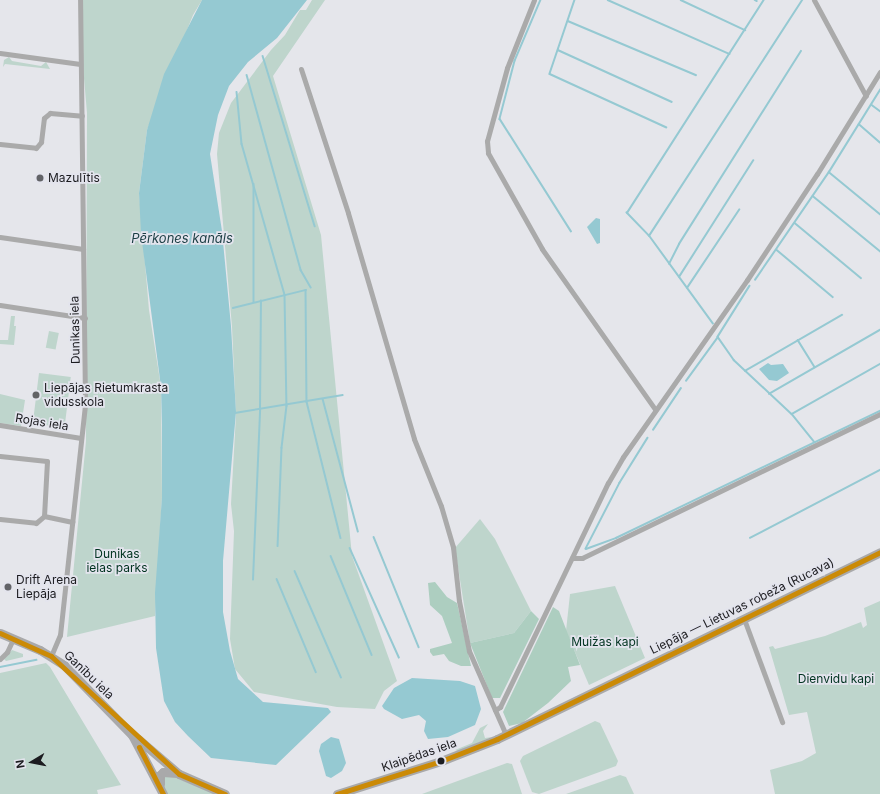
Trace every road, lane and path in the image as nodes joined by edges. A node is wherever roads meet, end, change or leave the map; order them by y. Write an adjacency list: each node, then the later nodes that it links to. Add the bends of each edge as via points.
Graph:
1 (80, 0): 5 (street, Dunikas iela)
2 (534, 0): 15 (street, via 507,68 487,141 488,153 542,249)
3 (814, 0): 8 (street)
4 (0, 53): 5 (street)
5 (80, 64): 9 (street, Dunikas iela)
6 (301, 69): 30 (street, via 348,213 414,439 441,506 453,547 466,640)
7 (880, 72): 8 (street)
8 (866, 96): 15 (street, via 747,280)
9 (82, 116): 10 (street, via 50,113 44,118 39,147); 12 (street, Dunikas iela)
10 (0, 144)
11 (0, 238): 12 (street)
12 (83, 249): 14 (street, Dunikas iela)
13 (0, 305): 14 (street)
14 (85, 318): 18 (street, Dunikas iela, via 85,403)
15 (655, 409): 24 (street, via 608,483)
16 (880, 414): 24 (street, via 582,558)
17 (0, 425): 18 (street, Rojas iela)
18 (81, 438): 22 (street, Dunikas iela)
19 (0, 456): 20 (street, via 47,461)
20 (44, 516): 21 (street, via 36,523); 22 (street)
21 (0, 519)
22 (72, 522): 28 (street, Dunikas iela, via 60,635)
23 (880, 552): 25 (highway, Liepāja — Lietuvas robeža (Rucava))
24 (572, 558): 30 (street, via 500,707)
25 (744, 619): 31 (street); 32 (highway, Liepāja — Lietuvas robeža (Rucava))
26 (0, 633): 27 (highway, Ganību iela)
27 (13, 639): 28 (highway, Ganību iela); 29 (street, via 7,652)
28 (51, 656): 33 (highway, Ganību iela, via 64,665)
29 (0, 659)
30 (495, 710): 32 (street)
31 (782, 722)
32 (506, 735): 37 (highway, Klaipēdas iela, via 441,762)
33 (132, 736): 34 (highway, Ganību iela); 35 (highway, Ganību iela)
34 (179, 774): 35 (highway, via 163,772 160,775); 36 (highway, Ganību iela)
35 (162, 791)
36 (225, 794)
37 (337, 794)

